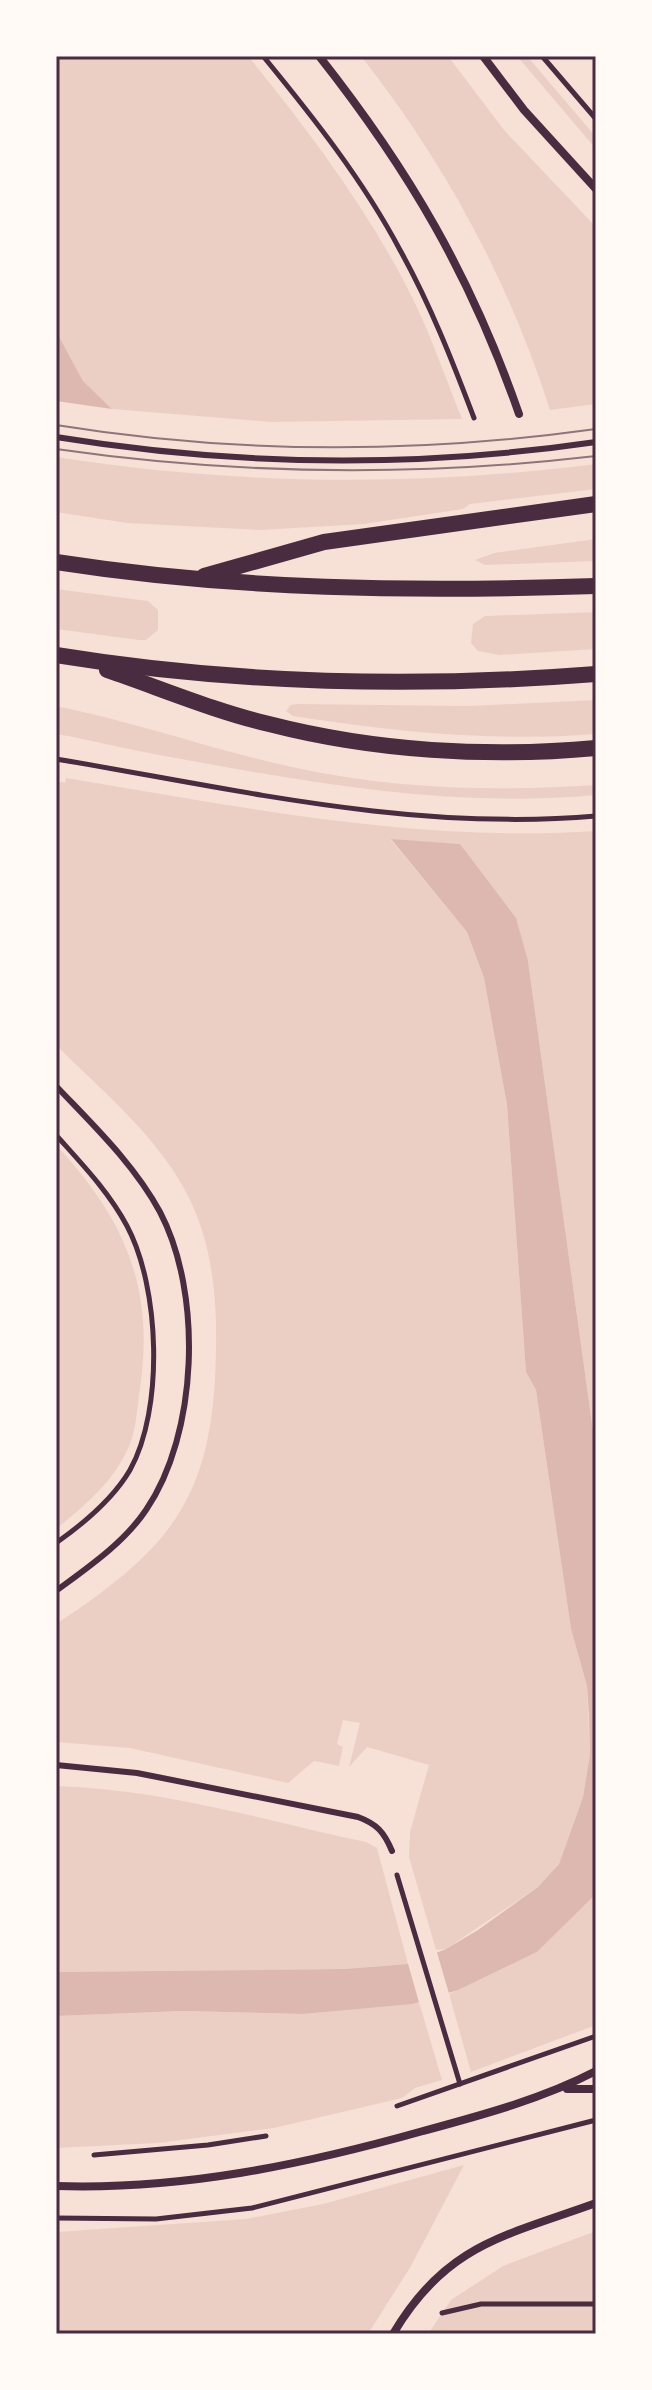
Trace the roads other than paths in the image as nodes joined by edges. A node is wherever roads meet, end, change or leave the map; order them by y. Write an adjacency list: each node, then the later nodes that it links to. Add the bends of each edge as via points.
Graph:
1 (319, 56): 4 (street, via 392,155 453,254)
2 (483, 56): 3 (street)
3 (596, 189)
4 (519, 414)
5 (56, 437): 6 (lane, via 206,455 310,459 462,456)
6 (596, 442)
7 (596, 504): 9 (main road, via 324,542)
8 (56, 562): 9 (main road)
9 (194, 579): 10 (main road, via 410,592)
10 (596, 586)
11 (64, 657): 12 (main road, via 314,680); 13 (main road, via 267,724 342,738 456,751)
12 (596, 674)
13 (596, 748)
14 (56, 1086): 15 (lane, via 106,1139 161,1214 175,1255 187,1332 183,1421 162,1485 118,1541)
15 (56, 1591)
16 (56, 1765): 17 (lane, via 137,1773 358,1817 385,1833)
17 (392, 1851)
18 (596, 2071): 19 (street)
19 (562, 2089): 20 (street); 21 (street, via 410,2135 258,2172 152,2185)
20 (596, 2089)
21 (56, 2186)
22 (596, 2203): 23 (street, via 517,2229 452,2262 409,2306)
23 (393, 2334)

